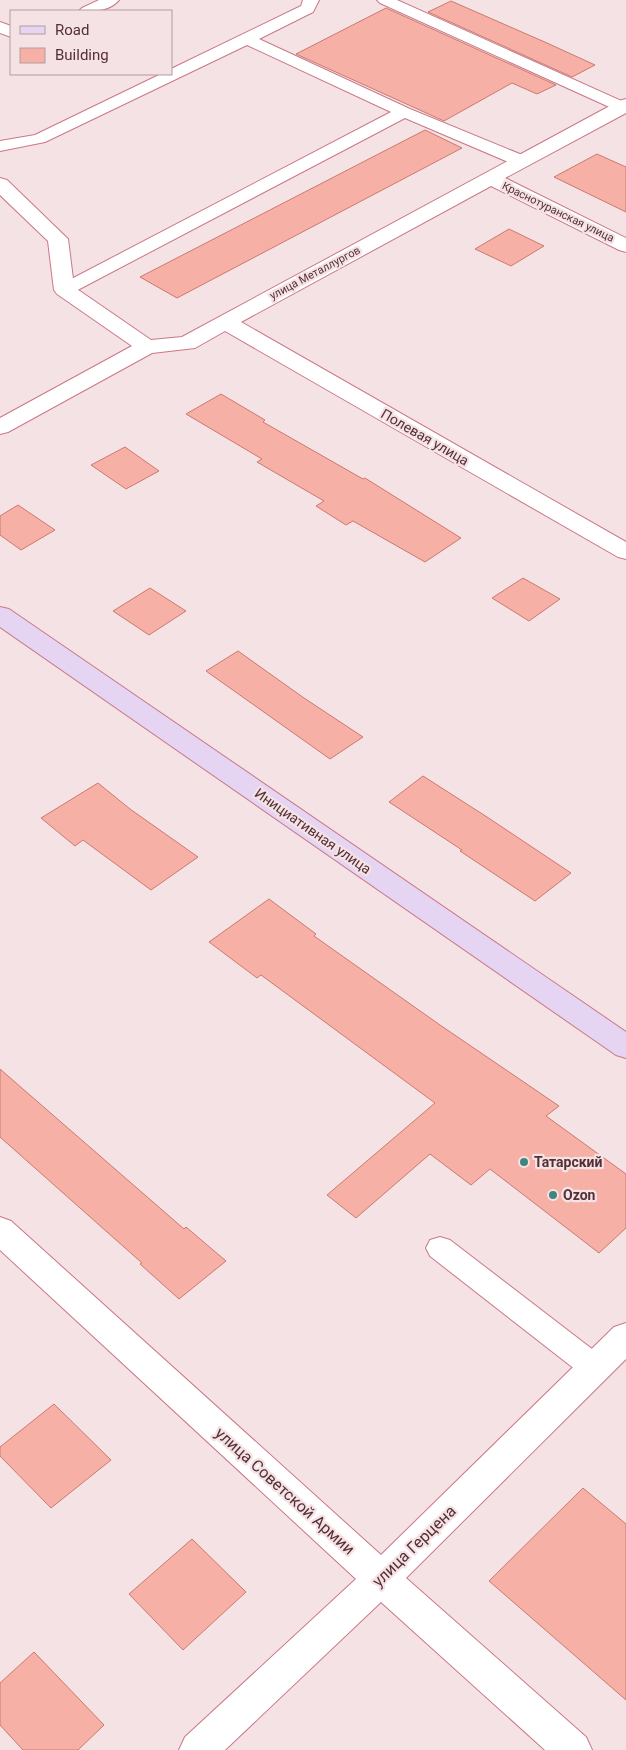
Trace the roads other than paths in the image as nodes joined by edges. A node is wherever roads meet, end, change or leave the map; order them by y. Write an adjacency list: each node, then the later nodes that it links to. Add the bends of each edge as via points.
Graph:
1 (111, 0): 5 (lane)
2 (311, 0): 6 (lane, via 308,9)
3 (385, 0): 4 (lane); 7 (lane)
4 (399, 0)
5 (89, 10)
6 (247, 39): 8 (lane); 9 (lane, via 39,139)
7 (624, 106): 10 (street, улица Металлургов)
8 (404, 112): 10 (lane); 14 (lane)
9 (0, 146)
10 (521, 161): 11 (street, улица Металлургов)
11 (489, 178): 13 (street, Краснотуранская улица); 15 (street, улица Металлургов)
12 (0, 184): 14 (street, via 58,239)
13 (626, 246)
14 (64, 290): 16 (street)
15 (225, 322): 16 (street, улица Металлургов, via 187,343); 18 (street, Полевая улица)
16 (147, 347): 17 (street, улица Металлургов)
17 (0, 426)
18 (626, 552)
19 (0, 615): 20 (street, Инициативная улица)
20 (626, 1047)
21 (0, 1230): 25 (street, улица Советской Армии)
22 (440, 1248): 24 (lane)
23 (626, 1337): 24 (street, улица Герцена)
24 (595, 1368): 25 (street, улица Герцена)
25 (381, 1579): 26 (street, улица Герцена); 27 (street, улица Советской Армии)
26 (198, 1750)
27 (573, 1750)

